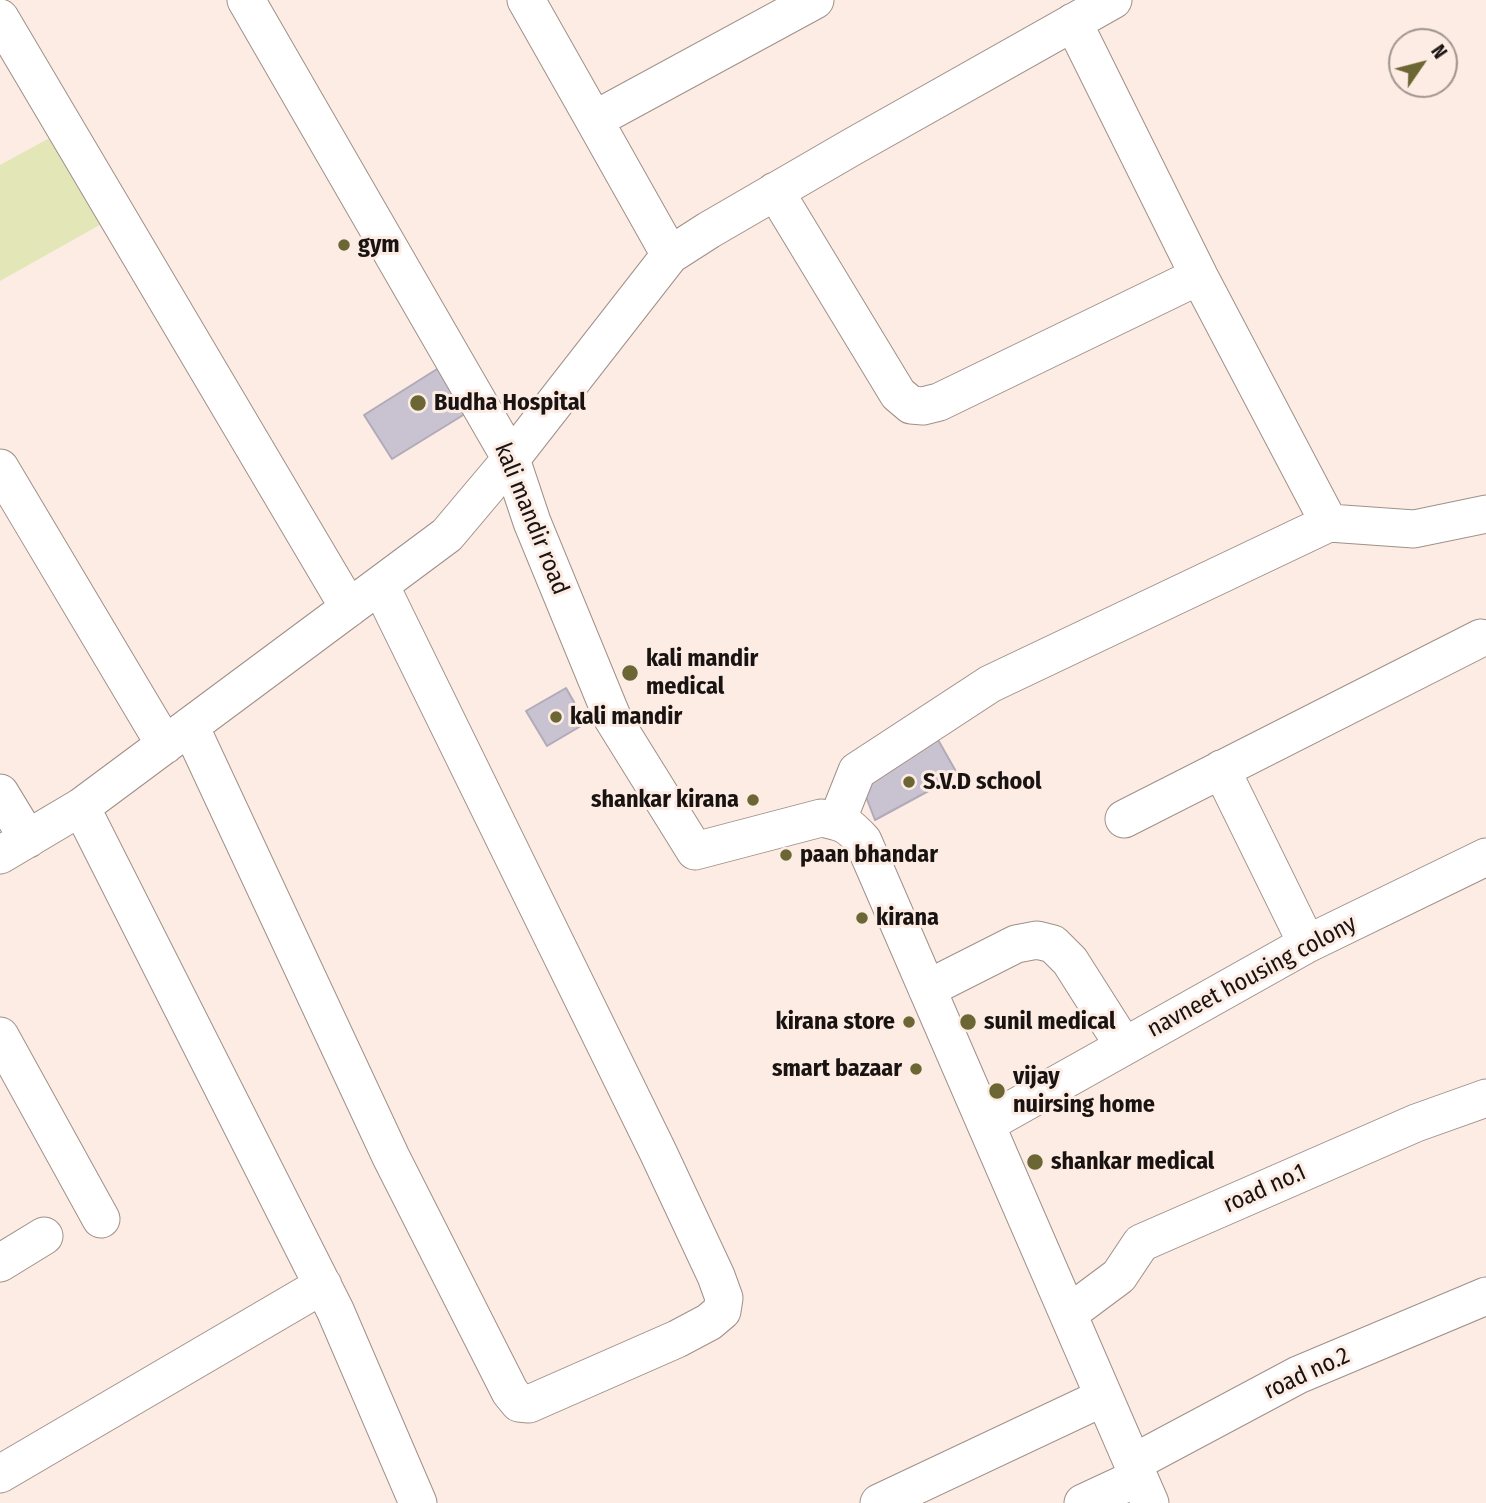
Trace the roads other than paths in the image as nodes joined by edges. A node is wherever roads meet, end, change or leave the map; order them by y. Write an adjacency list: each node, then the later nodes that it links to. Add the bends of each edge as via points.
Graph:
1 (246, 0): 11 (street, kali mandir road)
2 (526, 0): 7 (street)
3 (815, 0): 7 (street)
4 (1113, 0): 6 (street)
5 (0, 18): 16 (street)
6 (1073, 22): 8 (street); 10 (street)
7 (594, 120): 9 (street)
8 (775, 191): 9 (street); 10 (street, via 898,394 911,405 939,402)
9 (670, 255): 11 (street)
10 (1199, 276): 14 (street)
11 (512, 459): 15 (street, via 447,536); 23 (street, kali mandir road, via 532,522 613,719 695,851 821,818)
12 (0, 468): 18 (street)
13 (1486, 514): 14 (street, via 1414,529)
14 (1329, 523): 23 (street, via 990,684 857,771)
15 (380, 585): 16 (street); 18 (street, via 716,1276 724,1298 722,1311 709,1322 529,1404 519,1403)
16 (349, 608): 18 (street)
17 (1481, 638): 19 (street)
18 (178, 735): 21 (street)
19 (1221, 769): 22 (street); 26 (street)
20 (0, 793): 24 (street)
21 (81, 807): 24 (street); 35 (street)
22 (1124, 819)
23 (850, 831): 27 (street)
24 (14, 847)
25 (1486, 857): 26 (street, navneet housing colony)
26 (1307, 944): 29 (street, navneet housing colony)
27 (927, 989): 29 (street, via 1016,944 1037,940 1053,944 1070,961); 31 (street)
28 (0, 1036): 32 (street)
29 (1124, 1046): 31 (street, navneet housing colony)
30 (1486, 1098): 37 (street, road no.1, via 1416,1123 1141,1243 1119,1276)
31 (986, 1124): 37 (street)
32 (101, 1219)
33 (44, 1236): 34 (street)
34 (0, 1263)
35 (323, 1285): 39 (street); 41 (street)
36 (1486, 1296): 40 (street, road no.2, via 1298,1375)
37 (1068, 1314): 38 (street)
38 (1104, 1397): 40 (street); 42 (street)
39 (0, 1474)
40 (1141, 1481): 43 (street, road no.2)
41 (418, 1503)
42 (879, 1503)
43 (1083, 1503)

